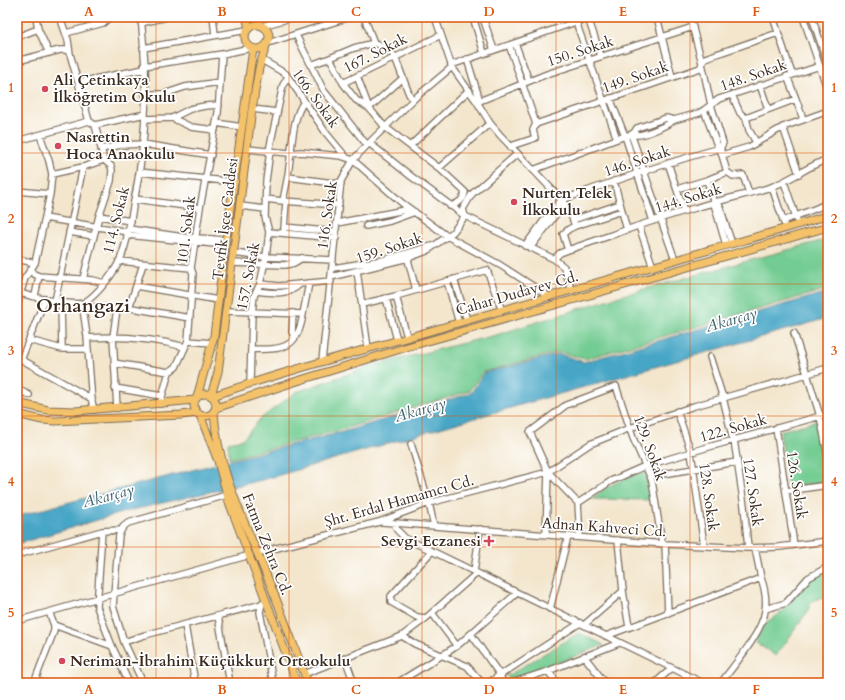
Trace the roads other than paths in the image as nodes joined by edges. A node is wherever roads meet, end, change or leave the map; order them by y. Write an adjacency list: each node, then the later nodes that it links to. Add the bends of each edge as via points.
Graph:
1 (36, 17): 26 (street)
2 (72, 17): 18 (street)
3 (110, 17): 28 (street, via 103,23)
4 (166, 17): 19 (street)
5 (213, 17): 31 (street)
6 (246, 17): 27 (main road)
7 (258, 17): 24 (main road)
8 (292, 17): 24 (street)
9 (350, 17): 30 (street)
10 (364, 17): 35 (street)
11 (435, 17): 32 (street)
12 (484, 17): 21 (street); 41 (street)
13 (589, 17): 23 (street, 116. Sokak); 46 (street)
14 (657, 17): 34 (street)
15 (773, 17): 29 (street)
16 (803, 17): 57 (street)
17 (812, 17): 55 (street)
18 (60, 18): 28 (street)
19 (159, 18): 22 (street)
20 (691, 18): 25 (street)
21 (473, 19): 43 (street)
22 (141, 20): 39 (street, 114. Sokak)
23 (574, 21): 36 (street, 116. Sokak); 51 (street)
24 (261, 25): 27 (main road, via 254,25); 37 (main road, via 270,35)
25 (693, 26): 34 (street, 150. Sokak); 53 (street)
26 (38, 29): 33 (street); 42 (street)
27 (248, 29): 31 (street); 40 (main road, via 245,37)
28 (66, 33): 44 (street)
29 (778, 33): 53 (street, 149. Sokak, via 705,58); 59 (street)
30 (296, 34): 37 (street); 54 (street)
31 (215, 35): 39 (street)
32 (441, 35): 47 (street, 167. Sokak); 56 (street)
33 (17, 37)
34 (662, 37): 46 (street, 150. Sokak); 62 (street)
35 (374, 43): 47 (street, via 390,51); 48 (street)
36 (515, 43): 38 (street, 116. Sokak); 64 (street)
37 (267, 45): 40 (main road, via 260,49); 50 (main road, Tevfik İşce Caddesi)
38 (509, 45): 41 (street, 116. Sokak); 68 (street)
39 (143, 48): 58 (street, 114. Sokak)
40 (252, 48): 45 (street); 97 (main road, Tevfik İşce Caddesi)
41 (494, 50): 43 (street, 116. Sokak)
42 (49, 53): 44 (street, via 67,50); 52 (street)
43 (484, 53): 49 (street, 116. Sokak)
44 (70, 54): 65 (street)
45 (222, 54): 58 (street); 66 (street, 101. Sokak)
46 (601, 56): 51 (street, 150. Sokak)
47 (394, 57): 60 (street, 167. Sokak); 63 (street)
48 (330, 58): 54 (street, 167. Sokak); 67 (street, 167. Sokak)
49 (467, 59): 56 (street, 116. Sokak); 79 (street)
50 (262, 60): 61 (street, 166. Sokak, via 278,68); 83 (main road, Tevfik İşce Caddesi)
51 (590, 60): 64 (street, 150. Sokak); 77 (street)
52 (17, 61)
53 (702, 63): 62 (street, 149. Sokak, via 700,68); 81 (street)
54 (311, 65): 107 (street, via 324,91)
55 (828, 65)
56 (451, 66): 70 (street); 76 (street, 116. Sokak)
57 (820, 66): 59 (street, 148. Sokak); 71 (street)
58 (144, 68): 65 (street); 72 (street, 114. Sokak)
59 (790, 75): 69 (street, 148. Sokak); 75 (street)
60 (358, 76): 67 (street, 167. Sokak); 82 (street)
61 (288, 77): 78 (street, 166. Sokak); 87 (street, 157. Sokak, via 283,85)
62 (672, 77): 74 (street, 149. Sokak)
63 (403, 78): 76 (street); 82 (street)
64 (529, 81): 68 (street, 150. Sokak)
65 (79, 82): 92 (street)
66 (220, 82): 72 (street, via 185,87 164,94); 80 (street, 101. Sokak)
67 (343, 83): 82 (street, via 356,100)
68 (522, 84): 79 (street, 150. Sokak); 95 (street)
69 (760, 85): 73 (street, 148. Sokak); 85 (street)
70 (469, 90): 79 (street); 108 (street)
71 (828, 91)
72 (145, 94): 88 (street, 114. Sokak)
73 (732, 95): 81 (street, 148. Sokak, via 718,99); 90 (street, via 740,113)
74 (610, 98): 77 (street, 149. Sokak); 102 (street)
75 (796, 99): 85 (street); 91 (street)
76 (413, 100): 98 (street, 116. Sokak)
77 (604, 100): 95 (street, 149. Sokak); 103 (street)
78 (304, 102): 114 (street, via 295,122); 118 (street, 166. Sokak)
79 (478, 102): 94 (street)
80 (218, 105): 89 (street, via 190,109); 93 (street, 101. Sokak)
81 (711, 105): 84 (street, 148. Sokak); 110 (street)
82 (369, 108): 98 (street)
83 (252, 109): 87 (street); 112 (main road, Tevfik İşce Caddesi)
84 (704, 110): 102 (street, 148. Sokak, via 674,120 668,125 638,135); 110 (street, via 716,146)
85 (768, 110): 90 (street)
86 (828, 111): 91 (street)
87 (277, 112): 113 (street, 157. Sokak)
88 (145, 116): 89 (street); 96 (street); 106 (street, 114. Sokak)
89 (172, 118): 100 (street, via 191,127)
90 (746, 118): 105 (street)
91 (803, 119): 99 (street)
92 (89, 121): 96 (street); 101 (street)
93 (216, 123): 97 (street); 100 (street, 101. Sokak)
94 (490, 123): 109 (street); 124 (street)
95 (536, 124): 109 (street, via 533,130 534,138)
96 (96, 125): 111 (street)
97 (242, 127): 135 (main road, Tevfik İşce Caddesi)
98 (385, 127): 107 (street, 116. Sokak); 108 (street)
99 (783, 127): 105 (street); 130 (street)
100 (215, 130): 115 (street, 101. Sokak)
101 (40, 135): 104 (street); 129 (street)
102 (630, 135): 103 (street, 148. Sokak); 127 (street)
103 (617, 139): 125 (street, 148. Sokak)
104 (17, 141)
105 (756, 142): 117 (street, via 749,147)
106 (143, 144): 111 (street); 115 (street); 126 (street, 114. Sokak)
107 (368, 144): 121 (street, 116. Sokak); 152 (street)
108 (410, 146): 124 (street)
109 (512, 148): 116 (street)
110 (721, 148): 117 (street); 122 (street, 146. Sokak)
111 (101, 149): 119 (street)
112 (247, 149): 113 (street); 151 (main road, Tevfik İşce Caddesi)
113 (270, 151): 114 (street); 144 (street, 157. Sokak)
114 (291, 153): 118 (street); 131 (street)
115 (211, 154): 132 (street, 101. Sokak)
116 (517, 154): 125 (street); 160 (street, via 472,194 463,209)
117 (722, 155): 128 (street)
118 (346, 157): 121 (street)
119 (103, 159): 123 (street); 159 (street, via 112,170 111,181)
120 (828, 159): 130 (street, 144. Sokak)
121 (353, 160): 137 (street, 116. Sokak); 155 (street)
122 (668, 163): 127 (street, 146. Sokak); 139 (street)
123 (83, 167): 129 (street); 168 (street)
124 (439, 168): 152 (street, via 465,192 461,202)
125 (533, 170): 148 (street)
126 (139, 172): 132 (street); 143 (street, 114. Sokak)
127 (641, 172): 134 (street, 146. Sokak); 163 (street); 166 (street)
128 (727, 172): 133 (street); 141 (street, via 734,176 743,175)
129 (52, 174): 142 (street)
130 (799, 174): 136 (street, 144. Sokak)
131 (288, 177): 137 (street); 145 (street)
132 (205, 179): 135 (street); 153 (street, 101. Sokak)
133 (707, 180): 139 (street); 146 (street)
134 (614, 181): 148 (street, 146. Sokak); 149 (street)
135 (235, 182): 169 (main road, Tevfik İşce Caddesi)
136 (784, 182): 138 (street, 144. Sokak); 161 (street)
137 (341, 184): 150 (street, 116. Sokak)
138 (772, 187): 141 (street, 144. Sokak); 167 (street)
139 (677, 189): 157 (street)
140 (17, 191): 142 (street)
141 (749, 193): 146 (street, 144. Sokak)
142 (50, 194): 162 (street)
143 (135, 199): 153 (street); 165 (street, 114. Sokak)
144 (265, 200): 145 (street); 154 (street, 157. Sokak)
145 (285, 201): 150 (street); 179 (street)
146 (716, 201): 157 (street, 144. Sokak); 189 (street)
147 (828, 202): 161 (street)
148 (564, 203): 164 (street); 190 (street, via 555,206)
149 (620, 204): 156 (street); 164 (street)
150 (339, 205): 170 (street, 116. Sokak)
151 (240, 206): 154 (street); 171 (main road, Tevfik İşce Caddesi)
152 (450, 206): 160 (street)
153 (200, 208): 187 (street, 101. Sokak)
154 (265, 209): 183 (street, 157. Sokak)
155 (413, 210): 170 (street); 173 (street, via 390,221); 186 (street)
156 (622, 211): 174 (street); 180 (street)
157 (684, 211): 163 (street, 144. Sokak)
158 (828, 215): 172 (main road, Cahar Dudayev Cd.)
159 (99, 216): 165 (street); 176 (street)
160 (465, 216): 186 (street, 159. Sokak); 190 (street)
161 (796, 217): 167 (street); 172 (street)
162 (45, 218): 168 (street); 202 (street)
163 (661, 218): 166 (street, 144. Sokak); 199 (street)
164 (573, 220): 174 (street)
165 (130, 221): 182 (street, 114. Sokak)
166 (653, 221): 175 (street, 144. Sokak)
167 (783, 221): 178 (street)
168 (71, 223): 176 (street); 181 (street)
169 (229, 223): 171 (main road); 188 (main road, Tevfik İşce Caddesi)
170 (337, 223): 184 (street, 116. Sokak)
171 (237, 225): 192 (main road, Tevfik İşce Caddesi)
172 (798, 225): 178 (main road, Cahar Dudayev Cd.)
173 (366, 226)
174 (575, 226): 191 (street, via 563,234)
175 (639, 226): 180 (street, 144. Sokak); 206 (street)
176 (97, 227): 182 (street); 185 (street)
177 (828, 227): 282 (main road, Cahar Dudayev Cd., via 407,347 290,383)
178 (786, 229): 189 (main road, Cahar Dudayev Cd.)
179 (284, 230): 183 (street); 184 (street)
180 (628, 230): 191 (street, 144. Sokak)
181 (69, 232): 185 (street); 213 (street)
182 (128, 232): 187 (street); 200 (street, 114. Sokak)
183 (269, 232): 194 (street, 157. Sokak)
184 (336, 235): 197 (street, 116. Sokak)
185 (94, 236): 214 (street)
186 (447, 236): 193 (street, 159. Sokak, via 427,251); 201 (street)
187 (196, 239): 188 (street); 207 (street, 101. Sokak)
188 (226, 243): 233 (main road, Tevfik İşce Caddesi)
189 (729, 244): 199 (main road, Cahar Dudayev Cd.)
190 (528, 247): 198 (street)
191 (568, 250): 198 (street, 144. Sokak, via 560,253)
192 (233, 253): 194 (street); 203 (main road, Tevfik İşce Caddesi)
193 (407, 256): 208 (street); 211 (street, 159. Sokak); 223 (street)
194 (266, 257): 195 (street); 205 (street, 157. Sokak)
195 (302, 258): 197 (street); 205 (street, via 289,264)
196 (17, 259): 202 (street)
197 (333, 260): 208 (street, 116. Sokak)
198 (554, 260): 225 (street, via 564,267)
199 (675, 260): 206 (main road, Cahar Dudayev Cd.)
200 (119, 261): 204 (street); 218 (street, 114. Sokak)
201 (494, 262): 210 (street); 230 (street)
202 (35, 263): 209 (street)
203 (232, 263): 205 (street); 240 (main road, Tevfik İşce Caddesi)
204 (143, 264): 207 (street); 222 (street)
205 (264, 265): 220 (street, 157. Sokak)
206 (653, 267): 225 (main road, Cahar Dudayev Cd.)
207 (191, 268): 228 (street, 101. Sokak)
208 (333, 268): 215 (street, 116. Sokak)
209 (30, 270): 212 (street); 226 (street)
210 (487, 270): 216 (street); 241 (street)
211 (357, 271): 215 (street, 159. Sokak); 235 (street)
212 (39, 276): 213 (street); 227 (street)
213 (60, 277): 214 (street); 234 (street)
214 (83, 279): 218 (street)
215 (331, 279): 219 (street, 159. Sokak); 264 (street, 116. Sokak)
216 (454, 279): 217 (street); 246 (street)
217 (447, 281): 223 (street); 247 (street)
218 (104, 283): 237 (street, 114. Sokak)
219 (309, 283): 221 (street, 159. Sokak); 244 (street)
220 (260, 284): 221 (street, 159. Sokak); 224 (street, 157. Sokak)
221 (300, 284): 224 (street, via 284,292)
222 (136, 286): 228 (street); 238 (street)
223 (416, 290): 229 (street)
224 (256, 291): 242 (street, 157. Sokak)
225 (572, 291): 230 (main road, Cahar Dudayev Cd.)
226 (19, 293): 227 (street); 236 (street)
227 (35, 296): 232 (street)
228 (192, 296): 233 (street); 245 (street, 101. Sokak)
229 (396, 296): 231 (street); 250 (street)
230 (550, 297): 241 (main road, Cahar Dudayev Cd.)
231 (386, 298): 235 (street); 254 (street)
232 (45, 299): 234 (street); 253 (street)
233 (218, 300): 256 (main road, Tevfik İşce Caddesi)
234 (58, 301): 237 (street); 259 (street)
235 (362, 304): 258 (street)
236 (17, 305)
237 (84, 306): 239 (street); 251 (street)
238 (129, 308): 239 (street); 245 (street)
239 (117, 309): 249 (street)
240 (226, 311): 242 (street); 274 (main road, Tevfik İşce Caddesi, via 218,372)
241 (502, 311): 246 (main road, Cahar Dudayev Cd.)
242 (252, 313): 243 (street); 261 (street, 157. Sokak)
243 (293, 313): 244 (street); 252 (street, via 292,332)
244 (303, 314): 252 (street, via 299,333)
245 (190, 318): 255 (street, 101. Sokak)
246 (467, 320): 247 (main road, Cahar Dudayev Cd.)
247 (459, 323): 250 (main road, Cahar Dudayev Cd.)
248 (794, 333): 268 (street)
249 (113, 337): 251 (street); 257 (street, via 151,339); 265 (street)
250 (407, 337): 254 (main road, Cahar Dudayev Cd.)
251 (87, 338): 260 (street)
252 (295, 338): 261 (street, via 287,346)
253 (29, 340): 259 (street); 263 (street)
254 (397, 340): 258 (main road, Cahar Dudayev Cd.)
255 (188, 341): 256 (street); 257 (street, 101. Sokak)
256 (212, 343): 277 (main road, Tevfik İşce Caddesi)
257 (185, 347): 267 (street, 101. Sokak, via 176,367)
258 (368, 348): 264 (main road, Cahar Dudayev Cd.)
259 (62, 349): 260 (street)
260 (88, 349): 276 (street)
261 (251, 349): 269 (street, 157. Sokak)
262 (710, 357): 275 (street, 127. Sokak)
263 (19, 359): 276 (street)
264 (322, 361): 269 (main road, Cahar Dudayev Cd.)
265 (114, 363): 267 (street); 270 (street)
266 (828, 368): 268 (street, Şht. Erdal Hamamcı Cd.)
267 (169, 372): 273 (street, 101. Sokak)
268 (807, 374): 275 (street, Şht. Erdal Hamamcı Cd.); 287 (street)
269 (250, 383): 274 (main road, Cahar Dudayev Cd.)
270 (115, 388): 273 (street); 280 (street)
271 (17, 389): 272 (street)
272 (29, 394)
273 (162, 396): 279 (street, 101. Sokak)
274 (212, 396): 277 (main road, via 203,394); 282 (main road, via 216,402)
275 (723, 398): 283 (street, Şht. Erdal Hamamcı Cd.); 290 (street, 127. Sokak)
276 (92, 399): 281 (street)
277 (196, 399): 279 (main road); 285 (main road, via 194,407)
278 (17, 403): 281 (main road, via 63,412)
279 (160, 404): 280 (main road)
280 (117, 408): 281 (main road)
281 (94, 410)
282 (215, 410): 285 (main road, via 207,416); 294 (main road, Fatma Zehra Cd.)
283 (677, 411): 288 (street, Şht. Erdal Hamamcı Cd.); 292 (street, 128. Sokak)
284 (17, 414): 285 (main road, via 55,421)
285 (199, 414): 294 (main road, Fatma Zehra Cd.)
286 (828, 414): 287 (street, 122. Sokak)
287 (820, 416): 289 (street, 122. Sokak); 293 (street)
288 (630, 428): 296 (street, 129. Sokak); 298 (street, Şht. Erdal Hamamcı Cd., via 590,444); 298 (street, 129. Sokak, via 616,386 566,405 530,432)
289 (776, 428): 290 (street, 122. Sokak); 302 (street, 126. Sokak)
290 (733, 440): 292 (street, 122. Sokak); 295 (street, 127. Sokak)
291 (411, 444): 303 (street)
292 (691, 452): 296 (street, 122. Sokak); 297 (street, 128. Sokak)
293 (828, 457)
294 (220, 461): 301 (main road, Fatma Zehra Cd.)
295 (738, 462): 297 (street); 319 (street, 127. Sokak)
296 (645, 466): 299 (street, 129. Sokak); 304 (street, 122. Sokak, via 610,481)
297 (693, 470): 299 (street); 318 (street, 128. Sokak)
298 (548, 472): 303 (street, Şht. Erdal Hamamcı Cd.); 304 (street); 311 (street)
299 (650, 476): 316 (street, 129. Sokak)
300 (828, 485): 302 (street)
301 (228, 491): 309 (street, via 128,524); 322 (main road, Fatma Zehra Cd.)
302 (786, 491): 317 (street, 126. Sokak)
303 (429, 503): 305 (street, Şht. Erdal Hamamcı Cd.); 307 (street)
304 (578, 503): 313 (street)
305 (379, 522): 306 (street, Adnan Kahveci Cd.); 322 (street, Şht. Erdal Hamamcı Cd.)
306 (394, 523): 307 (street, Adnan Kahveci Cd.); 321 (street, via 397,530 406,538)
307 (434, 526): 308 (street, Adnan Kahveci Cd.)
308 (480, 529): 311 (street, Adnan Kahveci Cd.); 325 (street)
309 (120, 530): 310 (street); 328 (street)
310 (102, 531): 323 (street); 331 (street)
311 (546, 534): 312 (street, Adnan Kahveci Cd.)
312 (568, 536): 313 (street, Adnan Kahveci Cd.); 333 (street)
313 (580, 537): 314 (street, Adnan Kahveci Cd.)
314 (618, 540): 316 (street, Adnan Kahveci Cd.); 327 (street)
315 (828, 542): 317 (street, Adnan Kahveci Cd.)
316 (663, 543): 318 (street, Adnan Kahveci Cd.); 336 (street, 129. Sokak)
317 (794, 545): 320 (street, Adnan Kahveci Cd.)
318 (704, 546): 319 (street, Adnan Kahveci Cd.)
319 (748, 548): 320 (street, Adnan Kahveci Cd.)
320 (755, 548): 326 (street)
321 (432, 551): 325 (street); 339 (street, via 390,596 391,602 417,617)
322 (254, 554): 328 (street, Şht. Erdal Hamamcı Cd.); 330 (main road, Fatma Zehra Cd.); 357 (main road, Fatma Zehra Cd.)
323 (17, 555)
324 (828, 568): 334 (street, via 808,578 786,603)
325 (476, 573): 329 (street); 337 (street)
326 (761, 578): 334 (street, via 766,591); 336 (street)
327 (623, 591): 342 (street); 344 (street)
328 (114, 593): 331 (street, Şht. Erdal Hamamcı Cd.); 348 (street, via 114,612)
329 (517, 593): 333 (street); 345 (street)
330 (264, 595): 332 (street); 366 (main road, Fatma Zehra Cd.)
331 (99, 597): 335 (street, Şht. Erdal Hamamcı Cd.); 350 (street, via 97,607)
332 (262, 604): 338 (street); 365 (street, via 260,612)
333 (550, 609): 342 (street)
334 (765, 609): 378 (street, via 756,634)
335 (49, 612): 340 (street, Şht. Erdal Hamamcı Cd.); 343 (street)
336 (668, 612): 344 (street)
337 (432, 613): 339 (street); 351 (street)
338 (218, 616): 341 (street); 364 (street)
339 (426, 618): 346 (street)
340 (17, 621)
341 (185, 624): 348 (street); 363 (street)
342 (582, 624): 347 (street); 358 (street)
343 (54, 625): 350 (street); 359 (street)
344 (629, 627): 347 (street)
345 (471, 634): 351 (street); 358 (street)
346 (402, 636): 352 (street); 354 (street)
347 (606, 636): 349 (street)
348 (124, 642): 362 (street)
349 (619, 642): 353 (street); 355 (street)
350 (112, 646): 361 (street)
351 (457, 646): 352 (street)
352 (442, 655): 369 (street); 370 (street, via 467,666)
353 (584, 656): 356 (street); 375 (street)
354 (345, 658): 357 (street); 368 (street)
355 (672, 668): 376 (street); 377 (street)
356 (548, 670): 373 (street); 374 (street)
357 (304, 674): 367 (main road, Fatma Zehra Cd.)
358 (500, 675): 371 (street); 372 (street)
359 (35, 682): 360 (street)
360 (43, 683)
361 (129, 683)
362 (143, 683)
363 (195, 683)
364 (230, 683)
365 (273, 683)
366 (297, 683)
367 (308, 683)
368 (354, 683)
369 (397, 683)
370 (482, 683)
371 (488, 683)
372 (503, 683)
373 (511, 683)
374 (557, 683)
375 (605, 683)
376 (655, 683)
377 (703, 683)
378 (721, 683)

